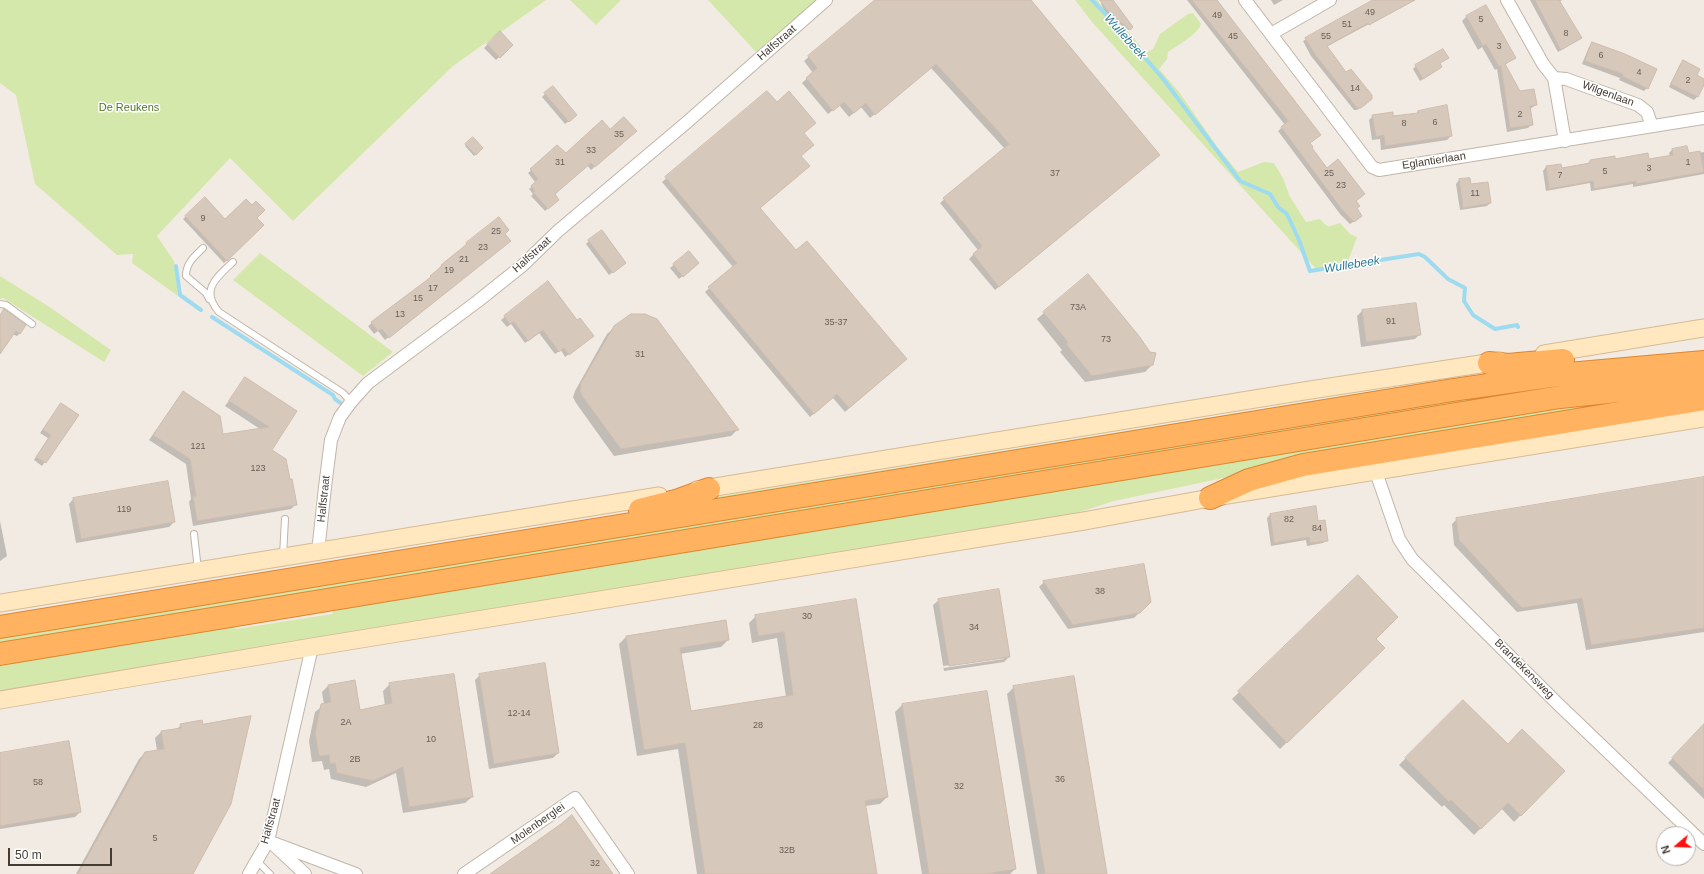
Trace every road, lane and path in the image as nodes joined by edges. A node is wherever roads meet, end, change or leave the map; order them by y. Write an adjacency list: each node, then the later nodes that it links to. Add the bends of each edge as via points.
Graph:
1 (826, 0): 21 (street, Halfstraat, via 523,265 368,383)
2 (1245, 0): 5 (street, Eglantierlaan)
3 (1330, 0): 5 (street)
4 (1508, 0): 6 (street, via 1543,64)
5 (1271, 34): 9 (street, Eglantierlaan, via 1372,167 1379,170)
6 (1554, 78): 8 (street, Wilgenlaan, via 1566,79 1638,105 1647,112); 9 (street)
7 (1704, 118): 8 (street, Eglantierlaan)
8 (1652, 126): 9 (street, Eglantierlaan)
9 (1565, 141)
10 (203, 248): 13 (lane, via 189,262 186,276 206,293)
11 (233, 262): 13 (lane, via 215,281 210,293)
12 (0, 304): 14 (lane, via 6,305)
13 (212, 304): 21 (lane, via 219,312 344,392)
14 (32, 324)
15 (1704, 328): 18 (main road)
16 (1704, 347): 18 (highway, via 1508,365)
17 (1704, 362): 27 (highway, via 1557,375 1452,390)
18 (1489, 363): 24 (main road)
19 (1704, 382): 35 (highway, via 1560,397)
20 (1704, 399): 25 (highway, via 1303,465 1249,480)
21 (351, 402): 29 (street, Halfstraat, via 340,417 331,440)
22 (1704, 418): 23 (main road)
23 (1376, 472): 25 (main road); 38 (street, Brandekensweg, via 1399,539 1412,559)
24 (710, 489): 27 (highway, via 621,515); 29 (main road)
25 (1210, 498): 34 (main road, via 1084,521)
26 (285, 519): 30 (lane)
27 (584, 532): 33 (highway)
28 (194, 534): 31 (lane)
29 (318, 552): 30 (main road)
30 (283, 557): 31 (main road)
31 (199, 572): 32 (main road)
32 (0, 603)
33 (0, 627)
34 (312, 647): 36 (main road); 37 (street, Halfstraat)
35 (0, 654)
36 (0, 700)
37 (268, 840): 39 (street, Halfstraat); 42 (street); 43 (street)
38 (1704, 844)
39 (257, 861): 40 (street, Halfstraat); 41 (lane)
40 (249, 874)
41 (270, 874)
42 (305, 874)
43 (356, 874)
44 (464, 874): 45 (street, Molenberglei, via 575,798)
45 (628, 874)

